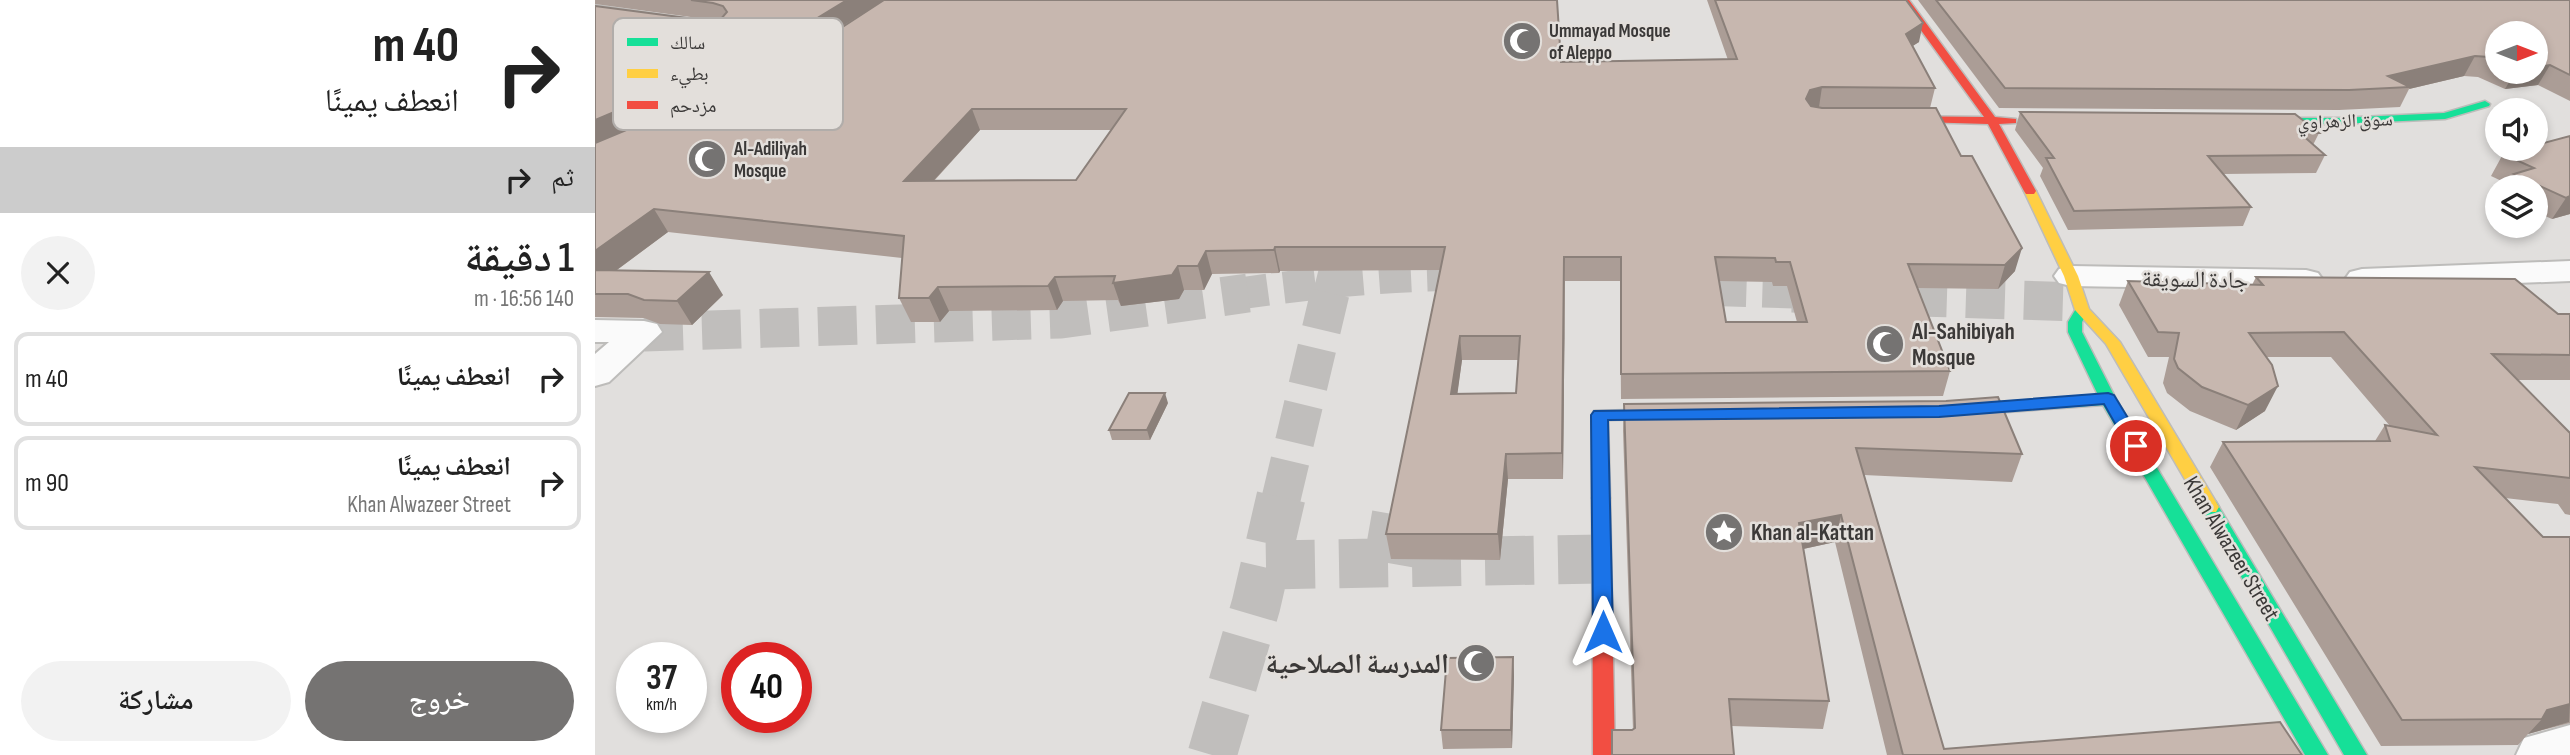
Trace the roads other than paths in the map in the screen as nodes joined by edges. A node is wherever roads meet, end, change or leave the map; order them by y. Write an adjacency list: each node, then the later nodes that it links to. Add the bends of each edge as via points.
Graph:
1 (1904, 0): 6 (street, Khan Alwazeer Street)
2 (595, 13): 3 (street)
3 (629, 18)
4 (2485, 104): 8 (street, سوق الزهراوي, via 2445,116)
5 (1872, 118): 6 (street)
6 (1992, 121): 7 (street); 10 (street, Khan Alwazeer Street)
7 (2034, 121)
8 (2228, 121)
9 (2570, 271): 10 (street, جادة السويقة, via 2293,281)
10 (2071, 276): 11 (street, Khan Alwazeer Street)
11 (2082, 310): 14 (street, Khan Alwazeer Street, via 2075,332); 20 (street, Khan Alwazeer Street, via 2112,342)
12 (595, 331): 13 (street, via 644,332)
13 (595, 374)
14 (2108, 399): 15 (street); 19 (street, Khan Alwazeer Street)
15 (1939, 412)
16 (1691, 414): 18 (street, via 1600,415)
17 (2570, 749): 21 (street)
18 (1604, 755)
19 (2317, 755)
20 (2356, 755)
21 (2543, 755)

